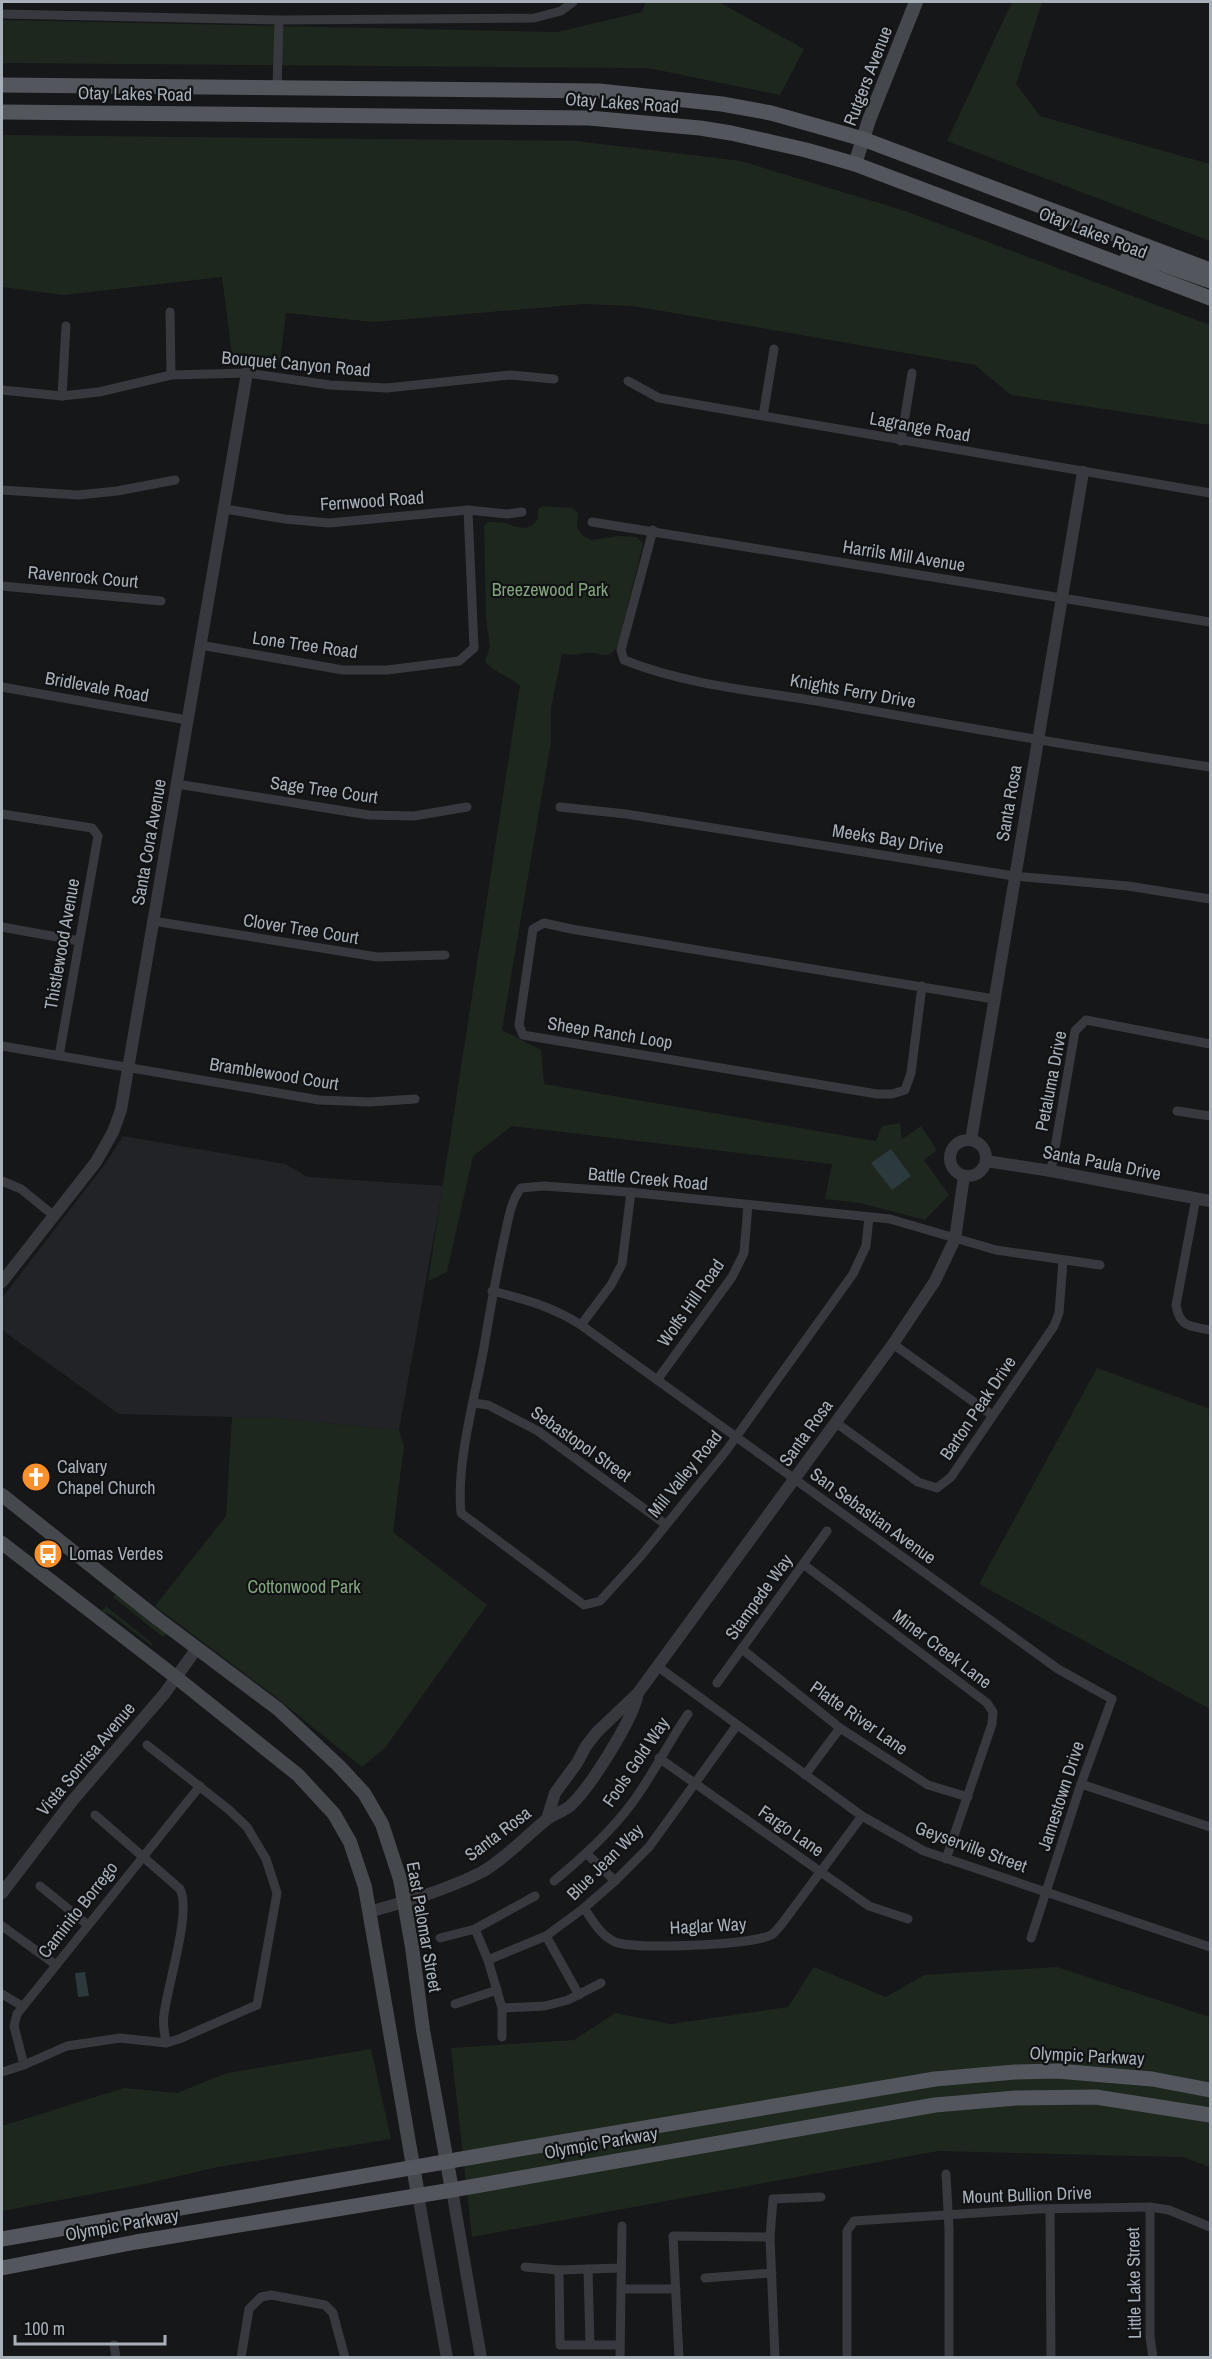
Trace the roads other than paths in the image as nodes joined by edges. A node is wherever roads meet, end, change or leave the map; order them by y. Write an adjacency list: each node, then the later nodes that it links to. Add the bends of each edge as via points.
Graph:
1 (573, 2): 4 (street, via 561,11 534,18)
2 (916, 2): 8 (main road, Rutgers Avenue)
3 (2, 14): 4 (street)
4 (279, 20): 6 (street)
5 (2, 85): 6 (main road, Otay Lakes Road)
6 (277, 88): 8 (main road, Otay Lakes Road, via 599,91 761,111)
7 (2, 112): 9 (main road, Otay Lakes Road, via 589,118 731,133)
8 (863, 139): 9 (main road, Rutgers Avenue); 11 (main road, Otay Lakes Road)
9 (855, 164): 10 (main road, Otay Lakes Road)
10 (1108, 259): 12 (main road, via 1159,263); 13 (main road, Otay Lakes Road)
11 (1210, 270)
12 (1210, 281)
13 (1210, 298)
14 (170, 312): 19 (street)
15 (66, 326): 23 (street)
16 (774, 349): 24 (street)
17 (247, 373): 19 (street, Bouquet Canyon Road); 20 (street, Bouquet Canyon Road, via 330,385 387,388 510,375); 30 (street, Santa Cora Avenue)
18 (912, 373): 25 (street)
19 (171, 375): 23 (street, Bouquet Canyon Road, via 99,392)
20 (554, 379)
21 (628, 381): 24 (street, Lagrange Road, via 659,398)
22 (2, 390): 23 (street, Bouquet Canyon Road)
23 (62, 396)
24 (764, 416): 25 (street, Lagrange Road)
25 (901, 441): 26 (street, Lagrange Road)
26 (1083, 472): 29 (street, Lagrange Road); 36 (street, Santa Rosa)
27 (175, 480): 28 (street, via 78,495)
28 (2, 490)
29 (1210, 493)
30 (225, 509): 31 (street, Fernwood Road, via 328,523); 39 (street, Santa Cora Avenue)
31 (468, 510): 32 (street, Fernwood Road); 39 (street, Lone Tree Road, via 474,648 459,661 343,670)
32 (522, 512)
33 (592, 522): 34 (street, Harrils Mill Avenue)
34 (653, 530): 36 (street, Harrils Mill Avenue); 42 (street, Knights Ferry Drive, via 621,650 624,660 710,685)
35 (2, 586): 37 (street, Ravenrock Court)
36 (1062, 599): 38 (street, Harrils Mill Avenue); 42 (street, Santa Rosa)
37 (161, 601)
38 (1210, 622)
39 (200, 645): 41 (street, Santa Cora Avenue)
40 (2, 687): 41 (street, Bridlevale Road)
41 (187, 720): 44 (street, Santa Cora Avenue)
42 (1039, 741): 43 (street, Knights Ferry Drive); 48 (street, Santa Rosa)
43 (1210, 767)
44 (177, 783): 45 (street, Sage Tree Court, via 369,815 414,816); 50 (street, Santa Cora Avenue)
45 (467, 807)
46 (560, 807): 48 (street, Meeks Bay Drive)
47 (2, 814): 52 (street, Thistlewood Avenue, via 92,828 98,836)
48 (1014, 876): 49 (street, Meeks Bay Drive, via 1139,887); 55 (street, Santa Rosa)
49 (1210, 899)
50 (153, 921): 53 (street, Clover Tree Court, via 376,957); 59 (street, Santa Cora Avenue)
51 (2, 927): 52 (street)
52 (79, 941): 58 (street, Thistlewood Avenue)
53 (445, 955)
54 (922, 986): 54 (street, Sheep Ranch Loop, via 544,923 533,929 519,1025 523,1035 892,1094 905,1090 911,1073); 55 (street, Sheep Ranch Loop)
55 (994, 999): 63 (street, Santa Rosa)
56 (1210, 1044): 65 (street, Petaluma Drive, via 1086,1020 1075,1031)
57 (2, 1046): 58 (street, Bramblewood Court)
58 (59, 1056): 59 (street, Bramblewood Court)
59 (129, 1067): 60 (street, Bramblewood Court, via 319,1100); 72 (street, Santa Cora Avenue, via 113,1132 96,1162)
60 (415, 1099)
61 (1177, 1111): 62 (street)
62 (1210, 1116)
63 (971, 1140): 64 (street, via 985,1150); 66 (street, via 956,1145 950,1155 951,1166)
64 (986, 1161): 65 (street, Santa Paula Drive); 66 (street, via 981,1172)
65 (1051, 1171): 69 (street, Santa Paula Drive)
66 (964, 1176): 74 (street, Santa Rosa)
67 (2, 1182): 72 (street, via 21,1189)
68 (632, 1192): 71 (street, Battle Creek Road); 78 (street, Battle Creek Road, via 521,1188 508,1218); 79 (street, via 622,1264)
69 (1196, 1198): 70 (street, Santa Paula Drive); 80 (street, via 1176,1305 1178,1318 1186,1326)
70 (1210, 1201)
71 (748, 1205): 73 (street, Battle Creek Road); 82 (street, Wolfs Hill Road, via 744,1253 732,1277)
72 (53, 1215): 77 (street, Santa Cora Avenue)
73 (869, 1217): 74 (street, Battle Creek Road, via 913,1225); 86 (street, Mill Valley Road, via 866,1246 853,1274)
74 (955, 1239): 75 (street, Battle Creek Road); 81 (street, Santa Rosa, via 935,1281)
75 (1064, 1261): 76 (street, Battle Creek Road); 84 (street, Barton Peak Drive, via 1054,1326)
76 (1100, 1265)
77 (2, 1282)
78 (492, 1291): 79 (street, San Sebastian Avenue, via 542,1304); 83 (street, Battle Creek Road)
79 (581, 1325): 82 (street, San Sebastian Avenue)
80 (1210, 1330)
81 (893, 1344): 84 (street); 85 (street, Santa Rosa)
82 (657, 1380): 86 (street, San Sebastian Avenue)
83 (473, 1404): 89 (street, Battle Creek Road, via 459,1494); 90 (street, Sebastopol Street, via 488,1405 538,1431)
84 (992, 1414): 85 (street, Barton Peak Drive, via 951,1477 937,1488 918,1482)
85 (835, 1422): 87 (street, Santa Rosa)
86 (737, 1437): 87 (street, San Sebastian Avenue); 90 (street, Mill Valley Road)
87 (794, 1480): 96 (street, Santa Rosa); 100 (street, San Sebastian Avenue, via 1064,1673)
88 (2, 1495): 94 (main road, East Palomar Street)
89 (461, 1513): 90 (street, Mill Valley Road, via 584,1605 600,1601)
90 (665, 1524)
91 (827, 1531): 93 (street, Stampede Way)
92 (2, 1543): 97 (main road)
93 (803, 1564): 95 (street, Stampede Way); 110 (street, Miner Creek Lane, via 987,1703 993,1712 992,1724)
94 (197, 1648): 97 (street, Vista Sonrisa Avenue); 125 (main road, East Palomar Street, via 278,1709 364,1793 382,1824)
95 (742, 1649): 98 (street, Stampede Way); 103 (street, Platte River Lane)
96 (657, 1666): 99 (street, Santa Rosa); 102 (street, Geyserville Street)
97 (177, 1678): 123 (street, Vista Sonrisa Avenue, via 73,1800); 127 (main road, via 298,1775 334,1814 350,1842)
98 (717, 1683)
99 (638, 1693): 113 (street, Santa Rosa, via 586,1746 555,1792); 113 (street, Santa Rosa, via 629,1719 591,1781 570,1806)
100 (1112, 1699): 108 (street, Jamestown Drive)
101 (688, 1714): 105 (street, Fools Gold Way)
102 (737, 1725): 106 (street, Geyserville Street); 107 (street, Blue Jean Way)
103 (840, 1728): 106 (street); 110 (street, Platte River Lane, via 928,1785)
104 (147, 1745): 109 (street)
105 (660, 1758): 107 (street, Fargo Lane); 115 (street, Fools Gold Way, via 631,1804)
106 (805, 1775): 112 (street, Geyserville Street)
107 (694, 1782): 118 (street, Fargo Lane); 120 (street, Blue Jean Way, via 648,1847)
108 (1081, 1785): 114 (street); 122 (street, Jamestown Drive)
109 (200, 1786): 116 (street, Caminito Borrego); 146 (street, via 247,1827 266,1859 277,1893 257,2005)
110 (968, 1797): 117 (street, Miner Creek Lane)
111 (95, 1815): 116 (street)
112 (862, 1816): 117 (street, Geyserville Street); 118 (street, Haglar Way)
113 (547, 1819): 125 (street, Santa Rosa, via 484,1870)
114 (1210, 1827)
115 (587, 1854): 119 (street, Fools Gold Way); 120 (street)
116 (143, 1855): 129 (street, Caminito Borrego); 146 (street, via 180,1889 184,1902 163,2017)
117 (946, 1859): 122 (street, Geyserville Street)
118 (820, 1872): 126 (street, Haglar Way, via 771,1935 750,1941 622,1944 600,1931); 128 (street, Fargo Lane, via 869,1906)
119 (554, 1881)
120 (615, 1881): 126 (street, Blue Jean Way)
121 (40, 1886): 129 (street)
122 (1047, 1892): 134 (street, Jamestown Drive); 135 (street, Geyserville Street)
123 (2, 1893)
124 (535, 1896): 131 (street)
125 (404, 1902): 127 (street, Santa Rosa); 151 (main road, East Palomar Street)
126 (584, 1908): 132 (street, Blue Jean Way)
127 (369, 1912): 152 (main road)
128 (908, 1919)
129 (88, 1925): 137 (street, Caminito Borrego)
130 (2, 1926): 137 (street)
131 (475, 1929): 133 (street); 136 (street)
132 (546, 1936): 136 (street, Blue Jean Way); 141 (street)
133 (440, 1938)
134 (1031, 1938)
135 (1210, 1947)
136 (488, 1960): 139 (street)
137 (56, 1965): 143 (street, Caminito Borrego)
138 (601, 1983): 141 (street)
139 (497, 1990): 142 (street); 144 (street)
140 (2, 1994): 143 (street)
141 (579, 1995): 144 (street, via 545,2006)
142 (455, 2004)
143 (22, 2006): 147 (street, Caminito Borrego, via 14,2026)
144 (502, 2008): 145 (street)
145 (502, 2037)
146 (166, 2043): 147 (street, via 120,2038 67,2046)
147 (24, 2065): 148 (street)
148 (2, 2072)
149 (1210, 2090): 151 (main road, Olympic Parkway, via 1152,2079 1057,2071 935,2079)
150 (1210, 2115): 154 (main road, Olympic Parkway, via 1096,2097 935,2105)
151 (447, 2162): 152 (main road, Olympic Parkway); 154 (main road, East Palomar Street)
152 (412, 2167): 155 (main road); 163 (main road, Olympic Parkway)
153 (946, 2174): 159 (street)
154 (452, 2190): 155 (main road, Olympic Parkway); 180 (street, East Palomar Street)
155 (418, 2195): 165 (main road, Olympic Parkway); 179 (street)
156 (821, 2197): 162 (street, via 773,2199)
157 (1149, 2207): 158 (street, Mount Bullion Drive); 161 (street, Mount Bullion Drive, via 1169,2210); 187 (street, Little Lake Street)
158 (1050, 2209): 159 (street, Mount Bullion Drive); 186 (street)
159 (947, 2214): 184 (street, Mount Bullion Drive, via 854,2221 847,2230); 185 (street)
160 (622, 2226): 166 (street)
161 (1210, 2227)
162 (770, 2237): 169 (street); 172 (street, via 674,2236)
163 (2, 2240)
164 (525, 2267): 168 (street)
165 (2, 2268)
166 (620, 2268): 167 (street); 171 (street)
167 (588, 2269): 168 (street); 173 (street)
168 (559, 2270): 173 (street, via 561,2345)
169 (772, 2273): 170 (street); 183 (street)
170 (705, 2278)
171 (621, 2289): 172 (street); 175 (street)
172 (676, 2289): 182 (street)
173 (590, 2344): 175 (street)
174 (114, 2345): 176 (street)
175 (619, 2345): 181 (street)
176 (116, 2358)
177 (241, 2358): 178 (street, via 249,2309 261,2297 271,2295 325,2305 333,2313)
178 (345, 2358)
179 (447, 2358)
180 (481, 2358)
181 (620, 2358)
182 (679, 2358)
183 (774, 2358)
184 (848, 2358)
185 (949, 2358)
186 (1051, 2358)
187 (1153, 2358)

